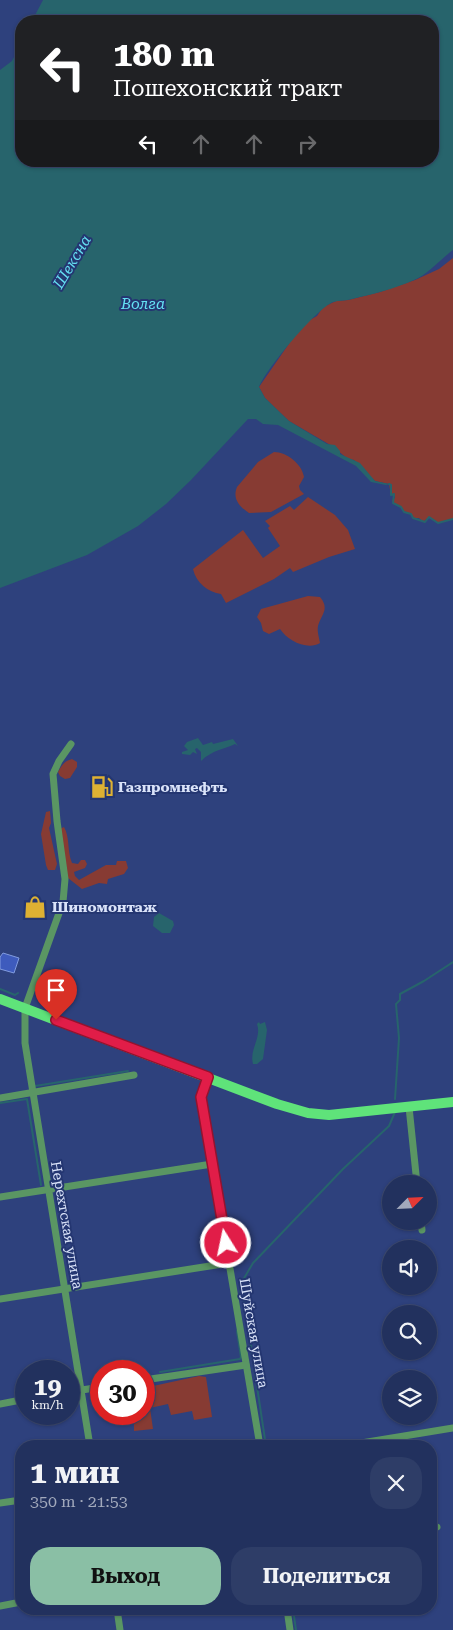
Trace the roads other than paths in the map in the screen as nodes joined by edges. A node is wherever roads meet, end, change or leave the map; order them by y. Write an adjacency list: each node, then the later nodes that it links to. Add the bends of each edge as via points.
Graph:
1 (71, 744): 3 (street, Нерехтская улица, via 53,774 65,879 64,902)
2 (0, 999): 3 (main road)
3 (25, 1008): 5 (main road); 6 (street, Нерехтская улица, via 24,1043)
4 (134, 1075): 6 (street)
5 (208, 1077): 9 (main road, via 277,1104 313,1114); 10 (street, Шуйская улица, via 201,1097)
6 (32, 1092): 7 (street); 12 (street, Нерехтская улица)
7 (0, 1098)
8 (453, 1102): 9 (main road)
9 (409, 1107): 11 (street)
10 (212, 1164): 12 (street); 14 (street, Шуйская улица)
11 (416, 1175)
12 (48, 1190): 13 (street); 15 (street, Нерехтская улица)
13 (0, 1197)
14 (229, 1263): 15 (street); 17 (street, Шуйская улица)
15 (64, 1288): 16 (street); 20 (street, Нерехтская улица)
16 (0, 1299)
17 (246, 1365): 18 (street); 25 (street, Шуйская улица)
18 (155, 1378)
19 (90, 1389): 20 (street)
20 (81, 1390): 24 (street, Нерехтская улица)
21 (15, 1401): 22 (street)
22 (0, 1404)
23 (453, 1428): 26 (street)
24 (89, 1440)
25 (259, 1440)
26 (380, 1440)
27 (15, 1501): 28 (street)
28 (0, 1503)
29 (15, 1603): 30 (street)
30 (0, 1606)
31 (118, 1615): 33 (street)
32 (288, 1615): 34 (street)
33 (120, 1630)
34 (290, 1630)

